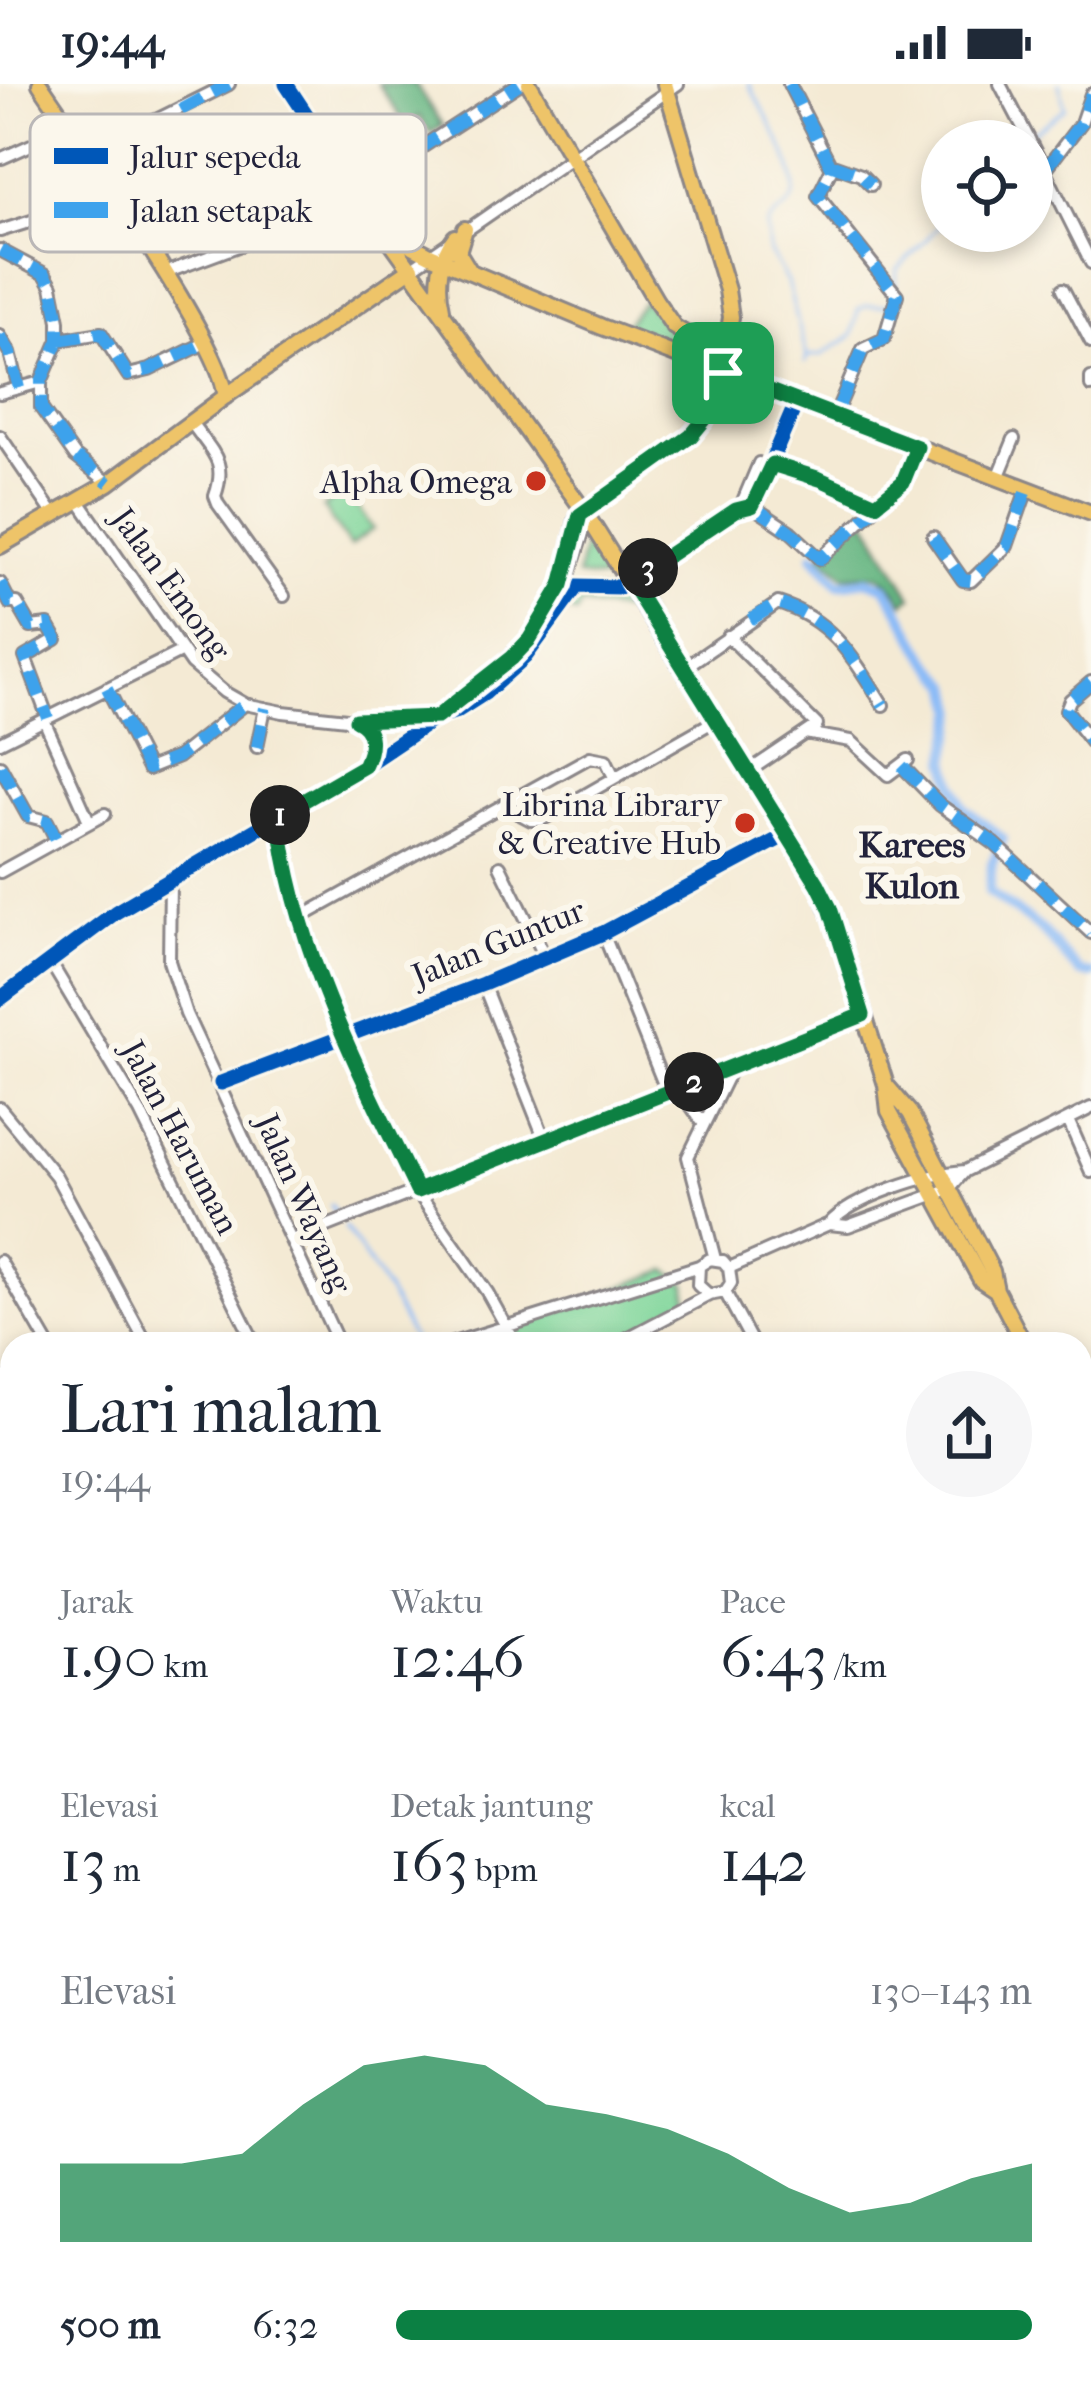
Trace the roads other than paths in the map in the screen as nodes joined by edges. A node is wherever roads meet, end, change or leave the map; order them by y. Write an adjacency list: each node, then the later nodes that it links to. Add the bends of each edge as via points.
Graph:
1 (40, 84): 10 (main road)
2 (230, 84): 11 (street)
3 (286, 84): 12 (main road)
4 (519, 84): 14 (street)
5 (529, 84): 17 (main road)
6 (789, 84): 19 (street)
7 (1000, 84): 13 (street)
8 (670, 86): 17 (street); 41 (main road, via 727,290)
9 (1091, 94): 18 (street)
10 (60, 114)
11 (169, 114)
12 (306, 114)
13 (1019, 120)
14 (426, 140)
15 (30, 145): 16 (street)
16 (2, 158)
17 (570, 158): 24 (street); 41 (main road, via 670,323 713,350)
18 (1053, 160)
19 (830, 164): 20 (street); 47 (street, via 818,196 889,286 884,339 862,349)
20 (872, 185)
21 (1053, 186): 31 (street)
22 (30, 222): 23 (street)
23 (0, 231)
24 (460, 233): 30 (main road); 34 (main road, via 458,252)
25 (0, 250): 38 (street, via 48,278)
26 (151, 252): 33 (main road)
27 (222, 252): 33 (street)
28 (400, 252): 32 (main road)
29 (424, 252): 30 (main road)
30 (436, 258): 32 (street); 34 (main road); 36 (main road)
31 (1091, 262)
32 (412, 268): 36 (main road); 44 (main road)
33 (165, 273): 40 (main road)
34 (478, 276): 36 (main road, via 447,284); 41 (main road)
35 (1063, 289): 39 (street)
36 (447, 320): 60 (main road)
37 (0, 336): 43 (street)
38 (59, 340): 40 (street, via 101,333 128,375); 42 (street)
39 (1091, 342)
40 (205, 343): 44 (main road)
41 (723, 373): 46 (main road); 60 (street, via 691,436)
42 (41, 382): 43 (street); 54 (street, via 44,414 75,457)
43 (19, 388): 45 (street)
44 (236, 389): 48 (main road)
45 (0, 393)
46 (797, 401): 47 (main road); 52 (street)
47 (835, 415): 51 (main road)
48 (191, 422): 54 (main road); 67 (street, via 223,475 218,505)
49 (0, 436): 61 (street)
50 (1014, 439): 53 (street)
51 (917, 447): 53 (main road); 57 (street, via 903,482)
52 (766, 464): 57 (street); 58 (street)
53 (998, 478): 55 (main road)
54 (109, 484): 56 (main road)
55 (1027, 489): 59 (main road); 62 (street, via 1007,546 971,581)
56 (79, 501): 61 (main road); 70 (street, Jalan Emong)
57 (876, 504): 58 (street, via 820,560)
58 (747, 507): 64 (street)
59 (1091, 513)
60 (586, 514): 64 (main road); 66 (main road, via 577,520)
61 (54, 515): 63 (main road)
62 (933, 537)
63 (0, 546)
64 (630, 581): 71 (main road); 77 (street, via 572,590 513,670)
65 (0, 583): 68 (street)
66 (562, 585): 77 (street, via 519,651)
67 (284, 596)
68 (5, 604): 78 (street, via 17,603 31,627 45,623 56,639 26,657)
69 (728, 636): 71 (street); 75 (street, via 774,604 788,605 836,634); 81 (street, via 817,725)
70 (182, 651): 73 (street); 74 (street, Jalan Emong)
71 (684, 668): 80 (main road)
72 (1091, 682): 83 (street, via 1066,705)
73 (107, 688): 74 (street, via 148,769 180,756); 78 (street)
74 (245, 704): 76 (street, Jalan Emong)
75 (883, 705)
76 (265, 708): 79 (street, Jalan Emong); 84 (street)
77 (441, 715): 79 (street, Jalan Emong); 86 (street)
78 (46, 718): 82 (street); 92 (street)
79 (356, 720): 86 (street, via 371,740)
80 (716, 720): 87 (main road); 88 (street)
81 (805, 733): 87 (street); 100 (street, via 851,741 887,775 905,763 940,806 995,844)
82 (0, 742)
83 (1091, 742)
84 (257, 747)
85 (0, 766): 94 (street, via 28,816 47,821)
86 (364, 766): 91 (street)
87 (749, 771): 93 (main road)
88 (614, 777): 89 (street, via 541,820); 89 (street, via 606,760 590,757)
89 (506, 806): 98 (street)
90 (105, 814): 92 (street)
91 (279, 815): 97 (street); 98 (street)
92 (89, 820): 94 (street)
93 (788, 834): 99 (street, Jalan Guntur); 105 (main road, via 830,908)
94 (56, 838): 96 (street)
95 (500, 866): 101 (street)
96 (0, 872)
97 (170, 880): 102 (street); 108 (street, Jalan Wayang, via 169,961)
98 (298, 919): 106 (street)
99 (603, 933): 101 (street, Jalan Guntur); 109 (street)
100 (1091, 934)
101 (545, 957): 103 (street, Jalan Guntur)
102 (49, 960): 104 (street); 132 (street, Jalan Haruman, via 140,1112)
103 (483, 984): 106 (street, Jalan Guntur); 114 (street)
104 (2, 999)
105 (863, 1015): 107 (street); 117 (main road, via 889,1111)
106 (343, 1036): 108 (street, Jalan Guntur); 118 (street)
107 (732, 1067): 109 (street); 113 (street)
108 (221, 1083): 121 (street, Jalan Wayang)
109 (667, 1093): 113 (street, via 686,1099); 114 (street)
110 (1, 1107): 131 (street, via 56,1176)
111 (1091, 1108): 112 (street)
112 (1068, 1120): 115 (street); 116 (street)
113 (703, 1123): 122 (street, via 688,1157)
114 (545, 1140): 118 (street)
115 (965, 1171): 117 (street); 119 (street)
116 (1091, 1172)
117 (933, 1175): 119 (main road); 120 (street, via 840,1211)
118 (417, 1191): 121 (street); 129 (street)
119 (942, 1191): 120 (street, via 848,1226); 138 (main road)
120 (829, 1224): 125 (street)
121 (292, 1240): 133 (street, Jalan Wayang)
122 (715, 1259): 124 (street); 125 (street)
123 (0, 1261): 126 (street)
124 (699, 1266): 128 (street, via 698,1285); 129 (street)
125 (730, 1268): 127 (street)
126 (4, 1277): 130 (street)
127 (724, 1292): 128 (street); 137 (street)
128 (709, 1294): 136 (street)
129 (507, 1325): 134 (street); 135 (street)
130 (40, 1332)
131 (140, 1332)
132 (249, 1332)
133 (334, 1332)
134 (486, 1332)
135 (510, 1332)
136 (638, 1332)
137 (746, 1332)
138 (1014, 1332)

